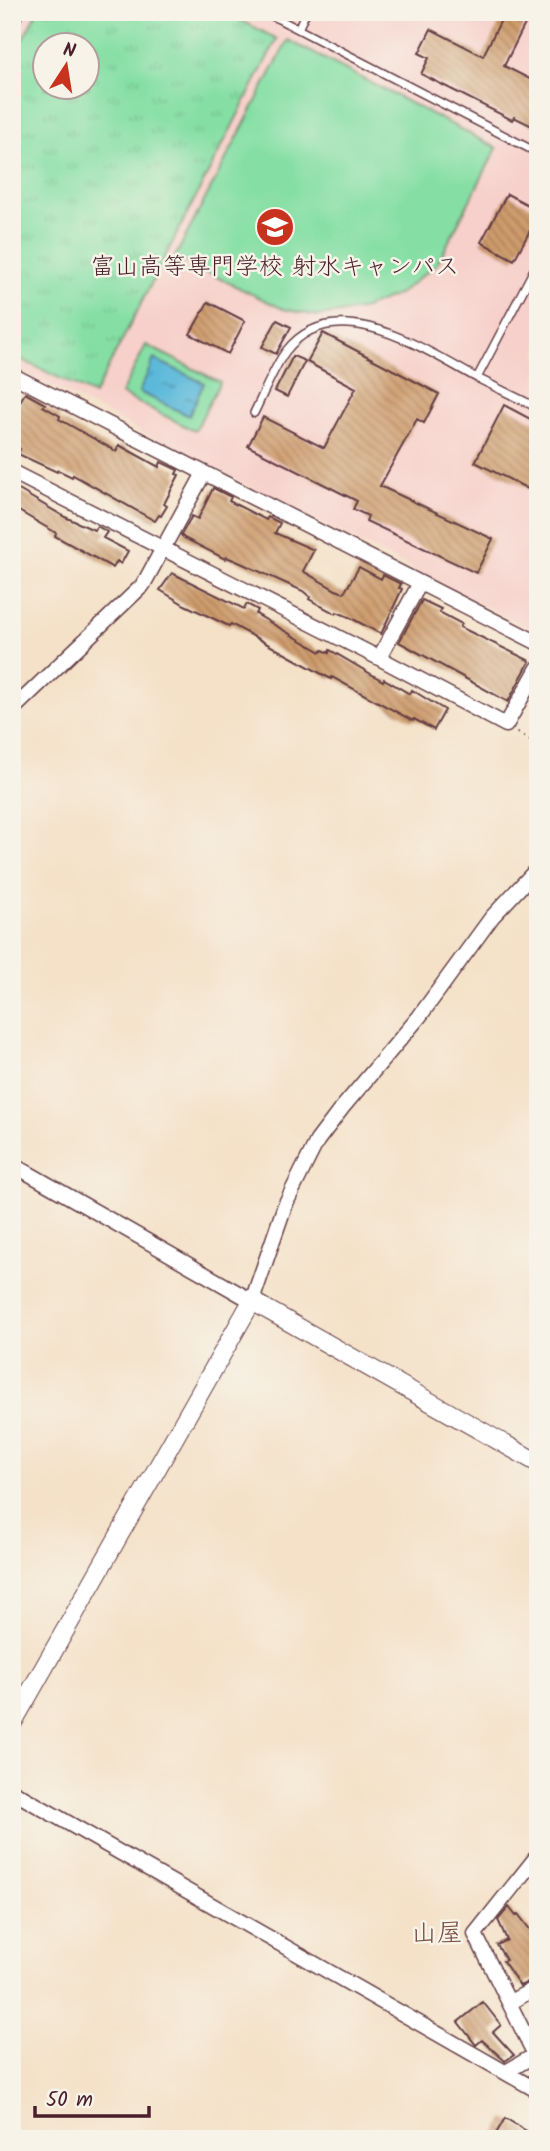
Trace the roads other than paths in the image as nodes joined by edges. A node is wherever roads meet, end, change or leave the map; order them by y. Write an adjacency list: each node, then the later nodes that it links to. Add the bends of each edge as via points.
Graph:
1 (16, 12): 4 (street)
2 (265, 12): 5 (lane)
3 (306, 12): 5 (lane)
4 (12, 20)
5 (298, 29): 6 (lane)
6 (538, 153)
7 (538, 262): 9 (lane)
8 (12, 376): 13 (street)
9 (477, 378): 10 (lane); 11 (lane, via 403,339 367,327 321,325 286,351)
10 (538, 408)
11 (254, 413)
12 (12, 471): 14 (street)
13 (204, 473): 14 (street); 15 (street)
14 (162, 548): 17 (street); 19 (street, via 143,585)
15 (420, 583): 16 (street); 17 (street)
16 (538, 643)
17 (379, 658): 18 (street, via 506,725)
18 (538, 668)
19 (12, 710)
20 (538, 868): 22 (street, via 492,917 419,1017 317,1141 285,1205)
21 (12, 1164): 22 (street)
22 (254, 1293): 23 (street); 24 (street)
23 (538, 1463)
24 (12, 1724)
25 (12, 1791): 29 (street)
26 (538, 1855): 28 (street, via 475,1934)
27 (538, 1987): 28 (street)
28 (510, 2002): 29 (street, via 535,2055)
29 (506, 2072): 30 (street)
30 (538, 2091)

